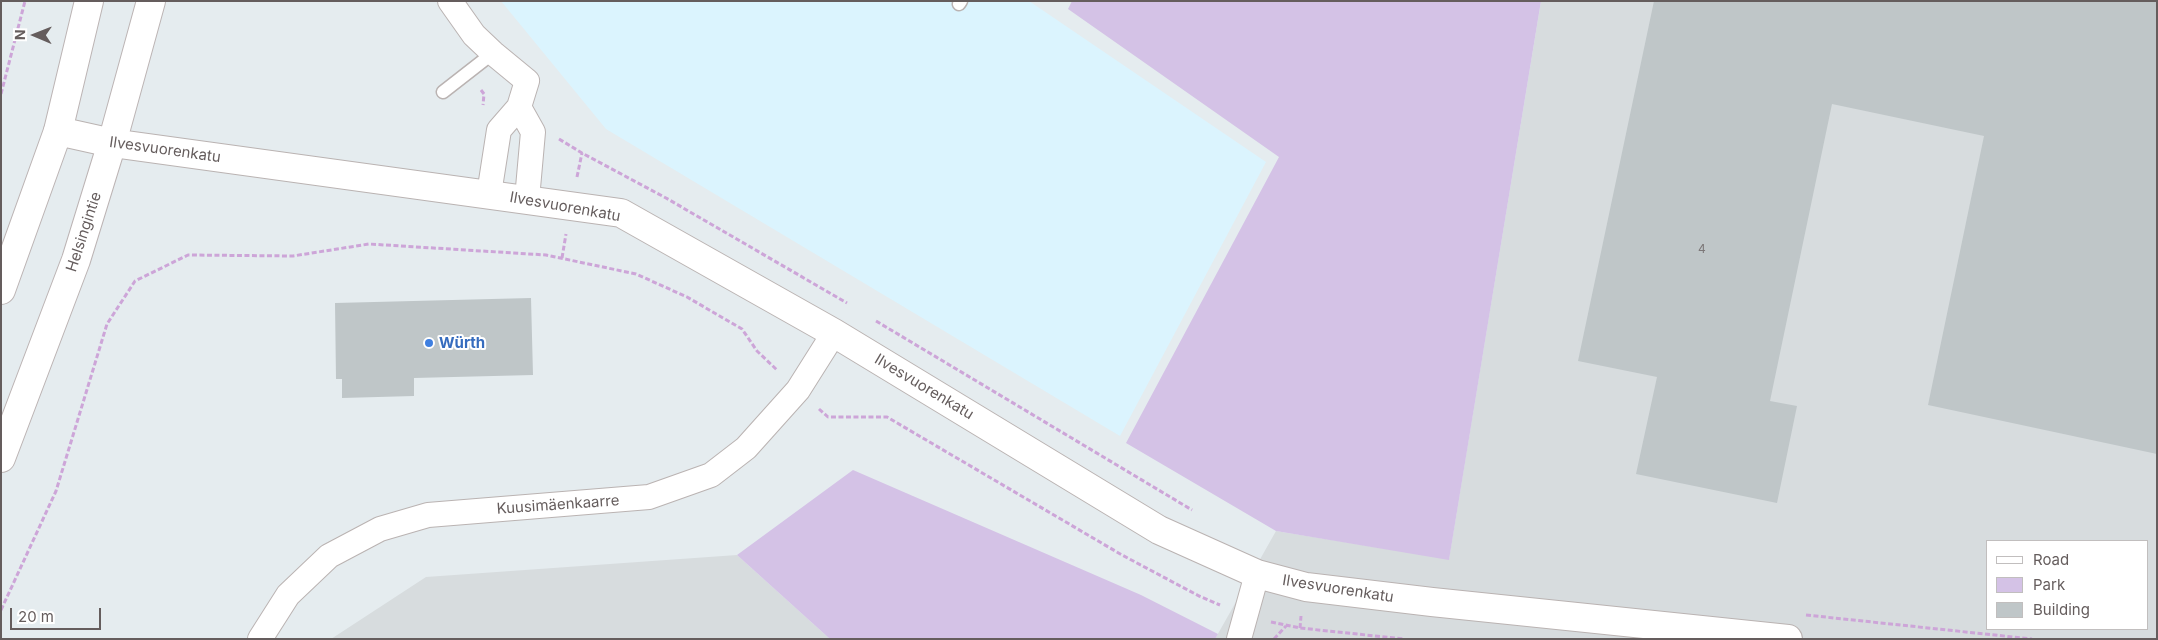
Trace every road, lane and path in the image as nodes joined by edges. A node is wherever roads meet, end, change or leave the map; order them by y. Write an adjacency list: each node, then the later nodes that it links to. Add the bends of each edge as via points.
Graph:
1 (25, 1): 8 (path)
2 (89, 1): 11 (street)
3 (151, 1): 13 (street, Helsingintie)
4 (450, 1): 5 (street, via 474,35)
5 (493, 54): 6 (lane); 9 (street, via 527,81)
6 (470, 71): 7 (lane); 10 (path, via 484,94 481,127)
7 (443, 92)
8 (1, 94)
9 (519, 107): 10 (street); 12 (street)
10 (499, 130): 14 (street)
11 (58, 131): 13 (street, Ilvesvuorenkatu); 16 (street)
12 (533, 132): 15 (street); 17 (path, via 559,139)
13 (112, 143): 14 (street, Ilvesvuorenkatu); 21 (street, Helsingintie, via 76,260)
14 (489, 194): 15 (street, Ilvesvuorenkatu)
15 (527, 199): 19 (street, Ilvesvuorenkatu, via 621,213)
16 (1, 290)
17 (854, 308)
18 (872, 318): 22 (path)
19 (834, 333): 20 (street, Kuusimäenkaarre); 23 (street, Ilvesvuorenkatu, via 1159,530)
20 (798, 390): 24 (path, via 757,351 742,329 687,297 636,274 546,255 369,244 294,256 188,255 135,281 108,324 56,491); 26 (path, via 828,417 887,417 1122,555 1199,596); 28 (street, Kuusimäenkaarre, via 746,448 711,475 649,497 428,515 380,529 329,556 288,595)
21 (1, 458)
22 (1196, 512)
23 (1257, 574): 26 (street); 32 (street, Ilvesvuorenkatu, via 1306,586 1432,602)
24 (1, 610)
25 (1803, 615): 33 (path)
26 (1247, 616): 27 (path); 29 (street)
27 (1286, 626): 30 (path); 31 (path)
28 (260, 639)
29 (1239, 639)
30 (1274, 639)
31 (1404, 639)
32 (1788, 639)
33 (2032, 639)

